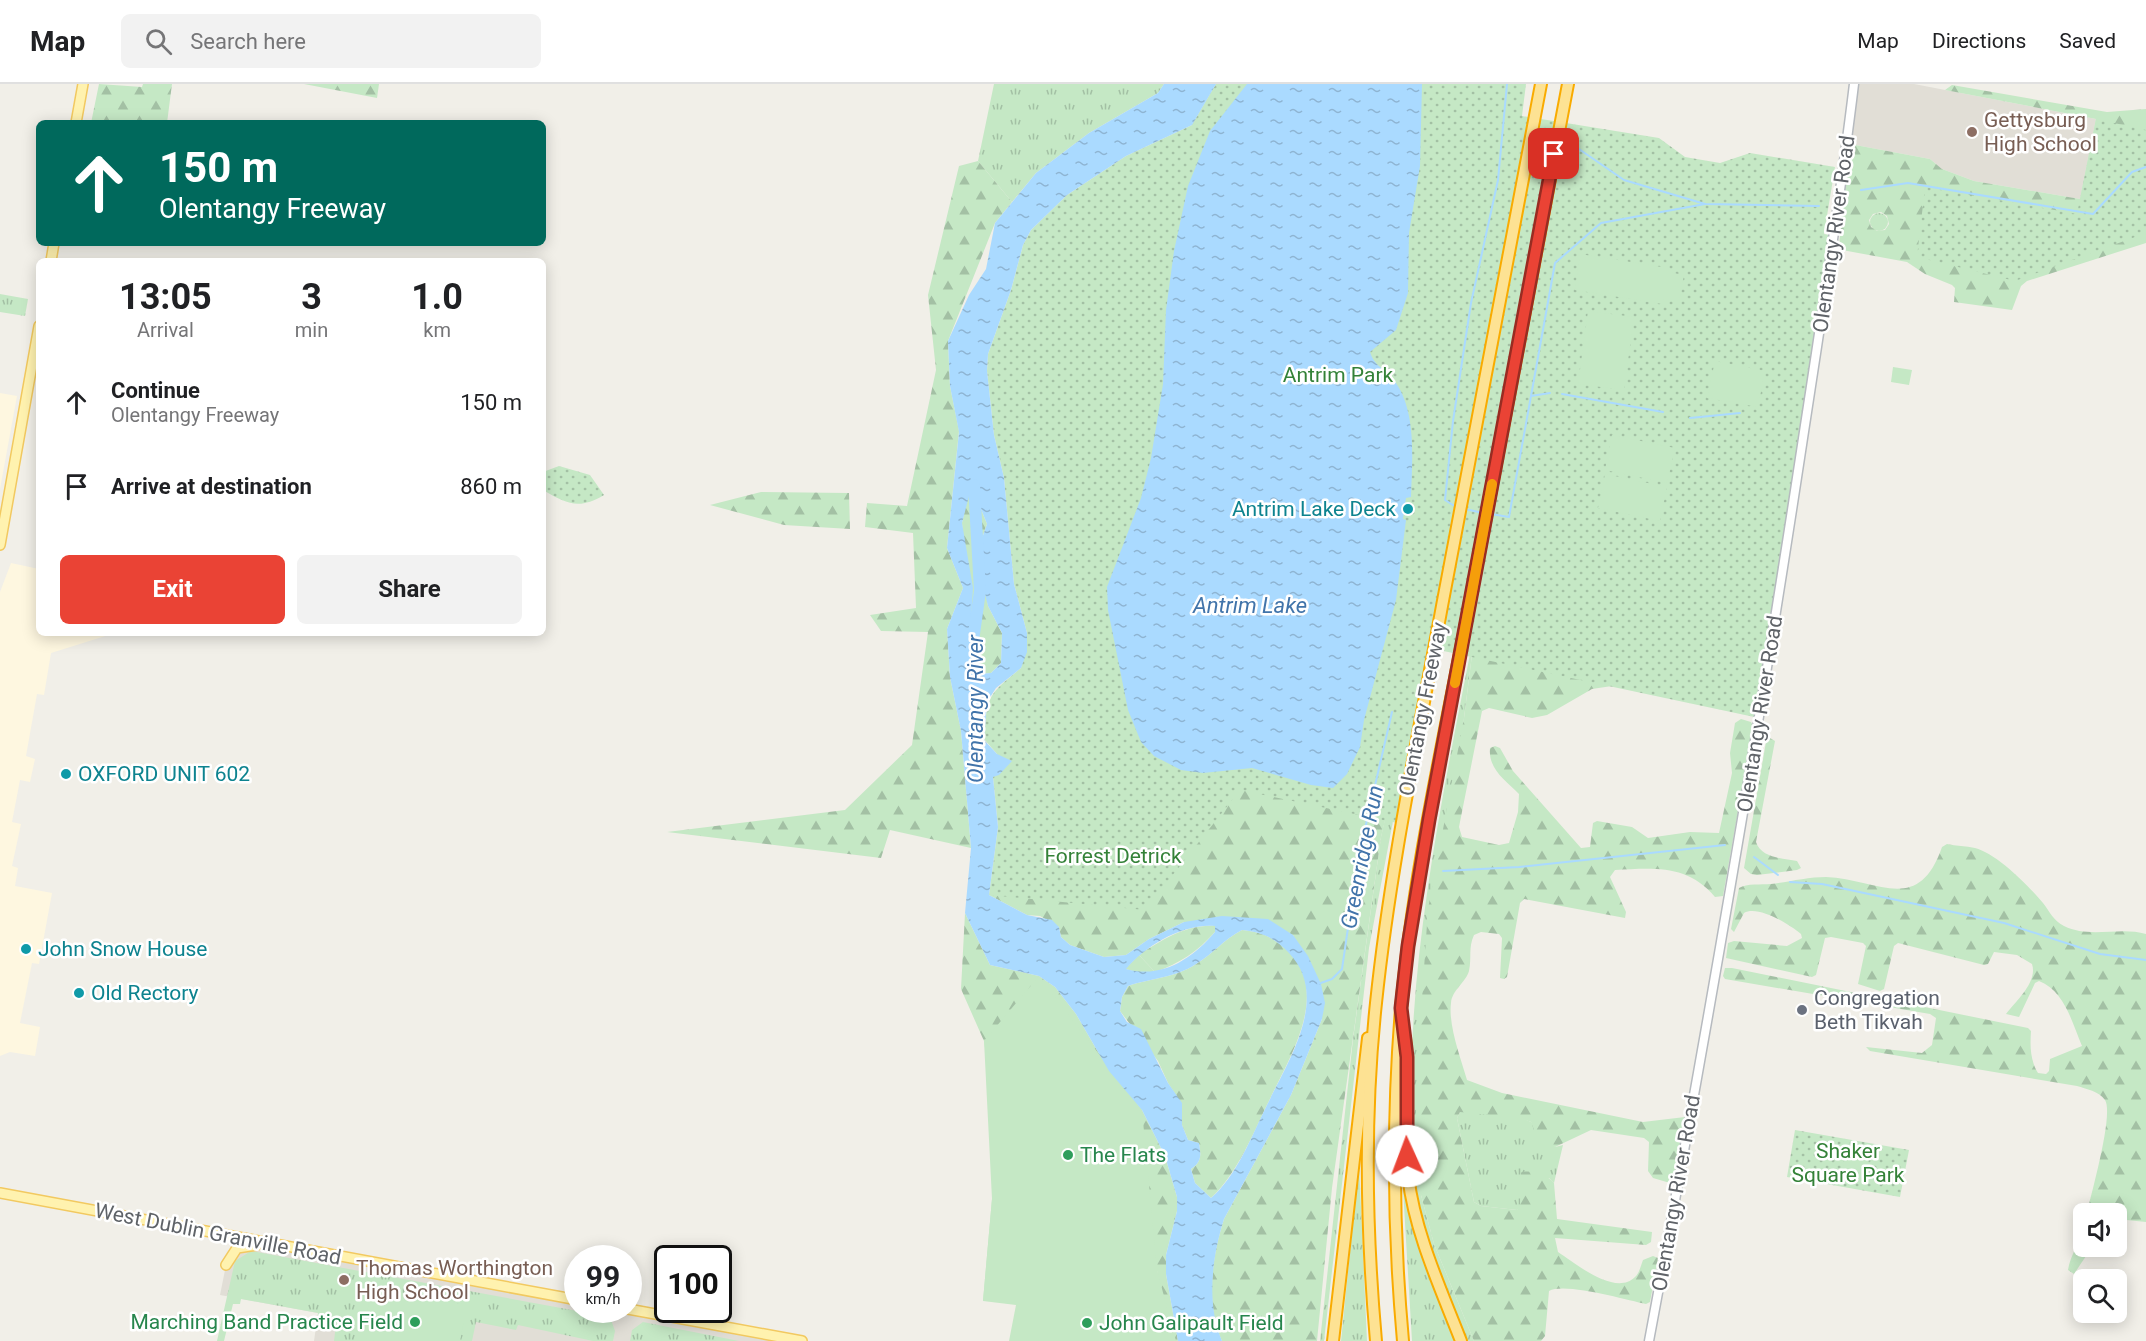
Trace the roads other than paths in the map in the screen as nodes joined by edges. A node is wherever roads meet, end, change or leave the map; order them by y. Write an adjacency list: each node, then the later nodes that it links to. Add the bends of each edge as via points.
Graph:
1 (83, 84): 5 (main road)
2 (1541, 84): 8 (highway, Olentangy Freeway, via 1395,863)
3 (1568, 84): 9 (highway, Olentangy Freeway, via 1421,866)
4 (1854, 84): 20 (main road, Olentangy River Road, via 1835,236 1772,640)
5 (77, 120)
6 (36, 343): 7 (main road)
7 (0, 545)
8 (1375, 1006): 16 (highway, via 1364,1055); 17 (highway, Olentangy Freeway, via 1368,1189)
9 (1401, 1008): 18 (highway, Olentangy Freeway, via 1394,1189); 19 (highway, via 1407,1057 1410,1189 1425,1247)
10 (0, 1193): 11 (main road, West Dublin Granville Road)
11 (265, 1244): 12 (main road, via 237,1248); 13 (main road, West Dublin Granville Road)
12 (226, 1264)
13 (564, 1297)
14 (642, 1312): 15 (main road)
15 (802, 1341)
16 (1333, 1341)
17 (1376, 1341)
18 (1403, 1341)
19 (1461, 1341)
20 (1648, 1341)

